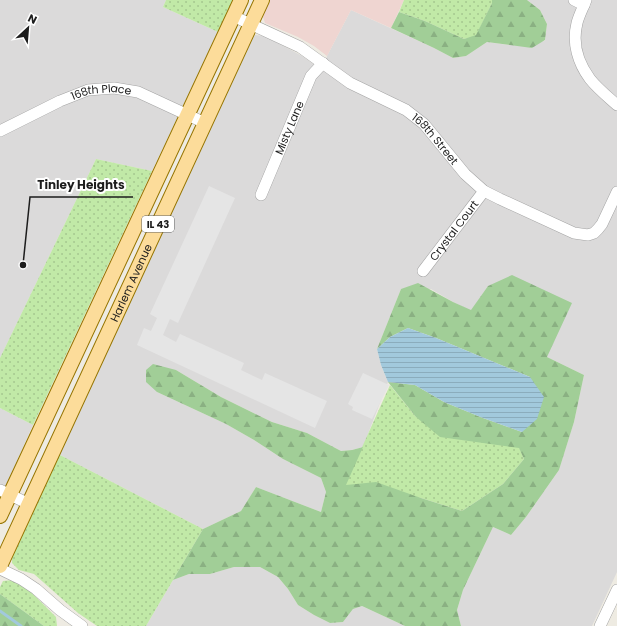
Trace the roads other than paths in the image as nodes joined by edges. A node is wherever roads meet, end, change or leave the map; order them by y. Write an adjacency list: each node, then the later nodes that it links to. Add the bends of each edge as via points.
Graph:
1 (241, 0): 5 (main road, Harlem Avenue / IL 43)
2 (262, 0): 6 (main road, Harlem Avenue / IL 43)
3 (574, 0): 4 (street)
4 (585, 2): 8 (street, via 577,24 576,53 590,80)
5 (233, 16): 6 (street, 168th Street); 9 (main road, Harlem Avenue / IL 43)
6 (251, 24): 7 (street, 168th Street, via 300,47); 10 (main road, Harlem Avenue / IL 43)
7 (323, 63): 12 (street, 168th Street, via 350,83 406,110 424,124 465,174); 14 (street, Misty Lane, via 311,76)
8 (617, 105)
9 (187, 114): 10 (street, 168th Place); 11 (street, 168th Place, via 138,92 114,88 88,90); 16 (main road, Harlem Avenue / IL 43)
10 (205, 123): 17 (main road, Harlem Avenue / IL 43)
11 (0, 131)
12 (484, 191): 13 (street, 168th Street, via 583,235 594,233 602,224); 15 (street, Crystal Court)
13 (617, 192)
14 (261, 195)
15 (423, 271)
16 (5, 492): 17 (street); 18 (main road, Harlem Avenue / IL 43)
17 (29, 504): 19 (main road, Harlem Avenue / IL 43)
18 (0, 516)
19 (0, 566)
20 (0, 569): 22 (street, via 36,589)
21 (617, 590): 23 (street)
22 (82, 626)
23 (600, 626)

